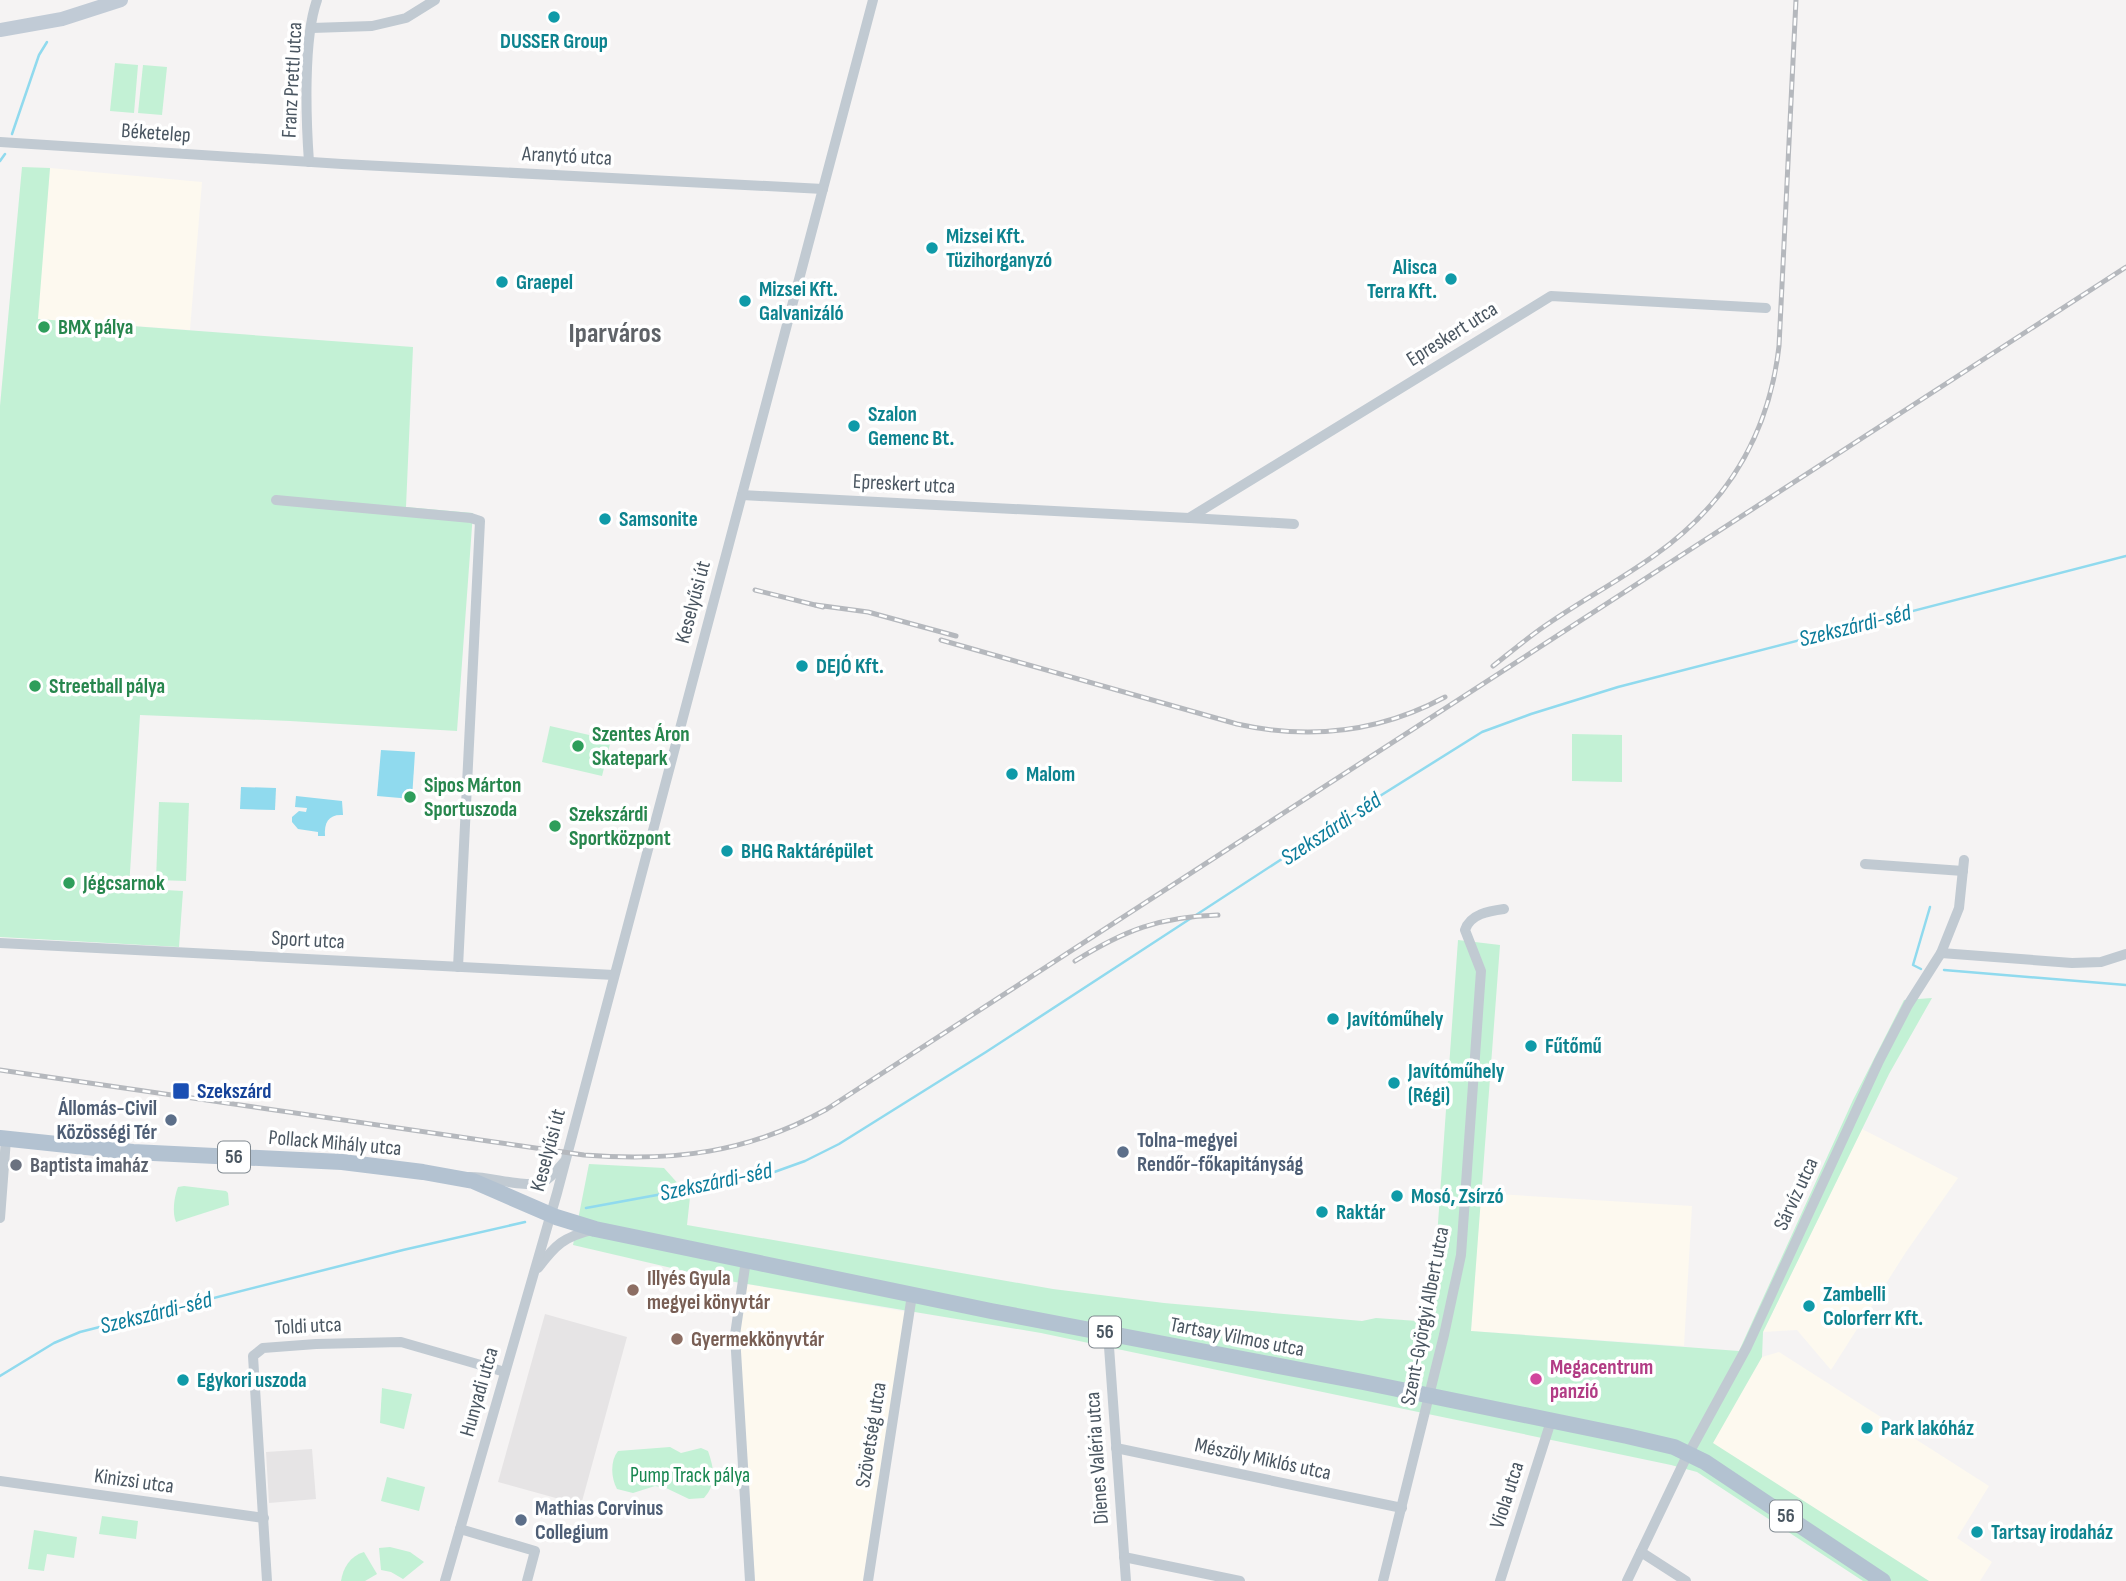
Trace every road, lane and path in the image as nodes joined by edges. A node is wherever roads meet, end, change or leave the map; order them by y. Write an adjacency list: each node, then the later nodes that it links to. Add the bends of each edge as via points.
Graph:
1 (121, 0): 6 (main road, via 62,19)
2 (317, 0): 5 (street, Franz Prettl utca)
3 (435, 0): 5 (street, via 407,18 372,26)
4 (873, 0): 9 (street, Keselyűsi út)
5 (312, 28): 8 (street, Franz Prettl utca, via 306,121)
6 (0, 30)
7 (0, 142): 8 (street, Béketelep)
8 (309, 162): 9 (street, Aranytó utca)
9 (822, 189): 11 (street, Keselyűsi út)
10 (1766, 308): 13 (street, Epreskert utca, via 1551,296)
11 (742, 495): 13 (street, Epreskert utca); 23 (street, Keselyűsi út)
12 (276, 500): 22 (street, via 481,521)
13 (1189, 518): 14 (street, Epreskert utca)
14 (1294, 524)
15 (1964, 860): 17 (street, Sárvíz utca)
16 (1865, 864): 17 (street)
17 (1963, 872): 20 (street, Sárvíz utca, via 1959,908)
18 (1504, 909): 35 (street, Szent-Györgyi Albert utca, via 1476,916 1466,926 1480,971 1461,1255)
19 (0, 943): 22 (street, Sport utca)
20 (1941, 953): 21 (street, via 2072,963 2101,962); 38 (street, Sárvíz utca, via 1879,1062 1747,1347)
21 (2126, 954)
22 (458, 967): 23 (street, Sport utca)
23 (614, 975): 25 (street, Keselyűsi út)
24 (3, 1139): 26 (main road, Pollack Mihály utca / 56, via 133,1152 342,1162); 28 (street)
25 (564, 1162): 26 (street, Pollack Mihály utca, via 546,1180 533,1184); 27 (street, Keselyűsi út)
26 (457, 1177): 27 (main road, Pollack Mihály utca / 56)
27 (551, 1214): 29 (main road, Tartsay Vilmos utca / 56); 31 (street, Hunyadi utca)
28 (0, 1218)
29 (594, 1229): 30 (main road, Tartsay Vilmos utca / 56); 31 (street, via 560,1243)
30 (746, 1260): 32 (main road, Tartsay Vilmos utca / 56); 48 (street, via 735,1335)
31 (533, 1274): 34 (street, Hunyadi utca)
32 (912, 1295): 33 (main road, Tartsay Vilmos utca / 56); 49 (street, Szövetség utca)
33 (1108, 1333): 35 (main road, Tartsay Vilmos utca / 56); 37 (street, Dienes Valéria utca)
34 (505, 1372): 41 (street, Toldi utca, via 401,1342 263,1348 253,1356); 42 (street, Hunyadi utca)
35 (1429, 1396): 36 (main road, Tartsay Vilmos utca / 56); 40 (street, Szent-Györgyi Albert utca)
36 (1551, 1421): 38 (main road, Tartsay Vilmos utca / 56); 53 (street, Viola utca)
37 (1116, 1448): 40 (street, Mészöly Miklós utca); 44 (street, Dienes Valéria utca)
38 (1689, 1453): 43 (street, Sárvíz utca); 56 (main road, Tartsay Vilmos utca / 56)
39 (0, 1481): 41 (street, Kinizsi utca)
40 (1402, 1508): 52 (street, Szent-Györgyi Albert utca)
41 (264, 1517): 45 (street, Toldi utca)
42 (460, 1529): 46 (street, Hunyadi utca); 47 (street, via 535,1551)
43 (1641, 1552): 54 (street, Sárvíz utca); 55 (street)
44 (1124, 1557): 50 (street, Dienes Valéria utca); 51 (street)
45 (267, 1581)
46 (445, 1581)
47 (527, 1581)
48 (750, 1581)
49 (868, 1581)
50 (1126, 1581)
51 (1240, 1581)
52 (1383, 1581)
53 (1500, 1581)
54 (1627, 1581)
55 (1686, 1581)
56 (1883, 1581)

